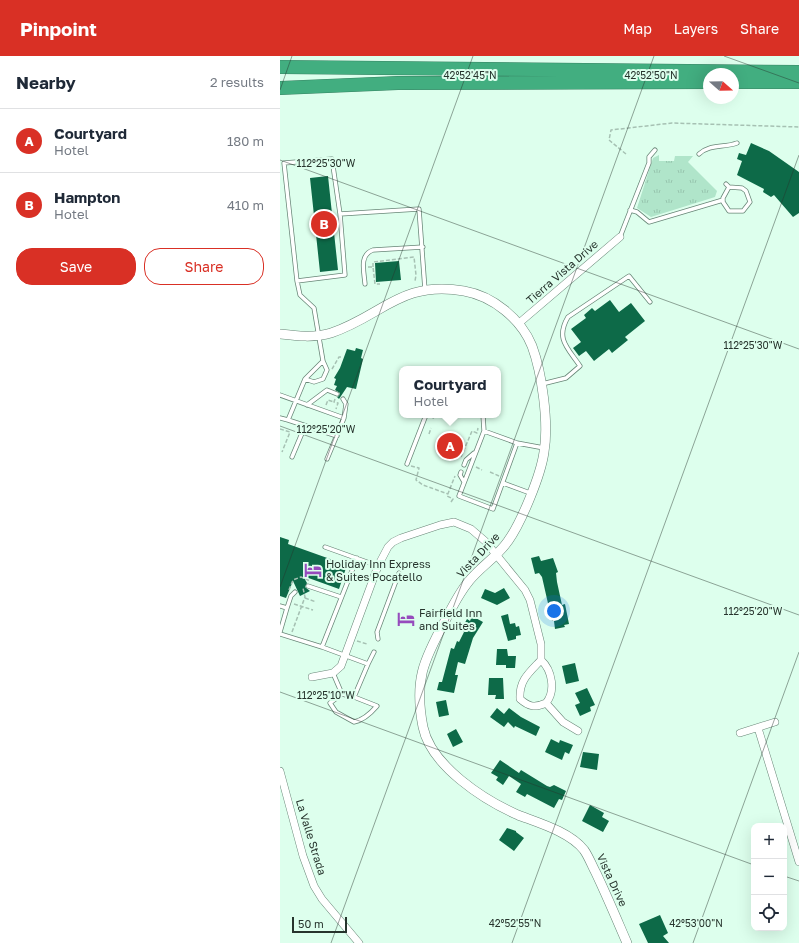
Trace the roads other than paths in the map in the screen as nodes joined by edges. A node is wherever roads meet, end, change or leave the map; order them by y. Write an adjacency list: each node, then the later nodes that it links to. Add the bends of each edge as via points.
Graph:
1 (280, 67): 2 (highway)
2 (799, 72)
3 (703, 82): 6 (highway, via 406,82)
4 (739, 82): 5 (highway)
5 (799, 82)
6 (280, 88)
7 (737, 143): 9 (lane, via 728,147 706,148)
8 (655, 150): 11 (lane, via 649,157 649,163)
9 (699, 154)
10 (723, 200): 10 (lane, via 728,186 742,188 750,202 747,208 739,212 729,211); 11 (lane, via 649,222 637,212)
11 (630, 210): 13 (lane)
12 (340, 214): 14 (lane, via 419,209); 15 (lane, via 345,275); 15 (lane, via 332,159 284,163)
13 (620, 237): 19 (street, Tierra Vista Drive)
14 (423, 247): 16 (lane, via 367,252 364,256); 17 (lane)
15 (297, 281): 21 (lane, via 300,295 314,308)
16 (365, 284)
17 (425, 290): 19 (street, Vista Drive, via 448,289 476,294 500,306); 21 (street, Vista Drive, via 393,300 345,327)
18 (650, 302): 24 (lane, via 629,276 568,318 563,326 562,338 580,366 566,378)
19 (518, 324): 24 (street, Vista Drive, via 530,342 539,364)
20 (280, 334): 21 (street, Vista Drive, via 301,337)
21 (320, 335): 22 (lane)
22 (323, 361): 23 (lane); 23 (lane, via 327,370 323,379 314,382)
23 (305, 379): 28 (lane)
24 (541, 384): 39 (street, Vista Drive)
25 (337, 394): 29 (lane, via 327,390)
26 (280, 395): 28 (lane)
27 (343, 399): 31 (lane, via 346,404)
28 (296, 401): 29 (lane); 34 (lane)
29 (307, 405): 31 (lane)
30 (280, 418): 34 (lane)
31 (344, 418): 37 (lane)
32 (425, 418): 44 (lane)
33 (483, 418): 36 (lane)
34 (288, 420): 35 (lane)
35 (305, 426): 37 (lane); 41 (lane)
36 (484, 431): 38 (lane); 40 (lane)
37 (337, 436): 42 (lane)
38 (517, 444): 39 (lane); 47 (lane)
39 (545, 448): 48 (street, Vista Drive)
40 (475, 452): 43 (lane); 46 (lane)
41 (292, 457)
42 (328, 459)
43 (462, 463)
44 (408, 465)
45 (461, 472): 46 (lane)
46 (464, 482): 47 (lane, via 459,496 493,509)
47 (503, 483): 48 (lane)
48 (530, 493): 50 (street, Vista Drive, via 514,531)
49 (325, 547): 51 (lane)
50 (496, 555): 52 (street, via 472,529 454,522 393,542); 64 (street, via 526,590 541,644); 78 (street, Vista Drive, via 474,575 462,592 422,667 419,686 424,732 438,756 458,779 514,813 559,831 584,850)
51 (357, 558): 52 (lane); 56 (lane)
52 (378, 566): 63 (street)
53 (399, 573): 60 (lane, via 377,632)
54 (308, 586): 56 (lane)
55 (295, 592): 58 (lane)
56 (341, 597): 61 (lane)
57 (280, 606): 58 (lane)
58 (287, 608): 59 (lane)
59 (280, 633): 61 (lane)
60 (378, 640)
61 (322, 648): 63 (lane)
62 (374, 652): 65 (lane)
63 (346, 655): 65 (lane); 66 (street, via 338,670)
64 (541, 660): 70 (street, via 546,665 553,688); 70 (street, via 523,678 520,699 534,707)
65 (368, 664): 69 (lane)
66 (333, 673): 67 (street); 68 (lane)
67 (312, 677)
68 (342, 694): 69 (lane); 69 (lane, via 330,703 336,712 354,722 360,721 377,706)
69 (354, 698)
70 (546, 703): 73 (street, via 563,722)
71 (776, 722): 72 (street)
72 (758, 728): 74 (street); 76 (street)
73 (578, 731)
74 (740, 733)
75 (280, 771): 77 (street, La Valle Strada, via 303,856 314,886)
76 (799, 862)
77 (359, 943)
78 (627, 943)

